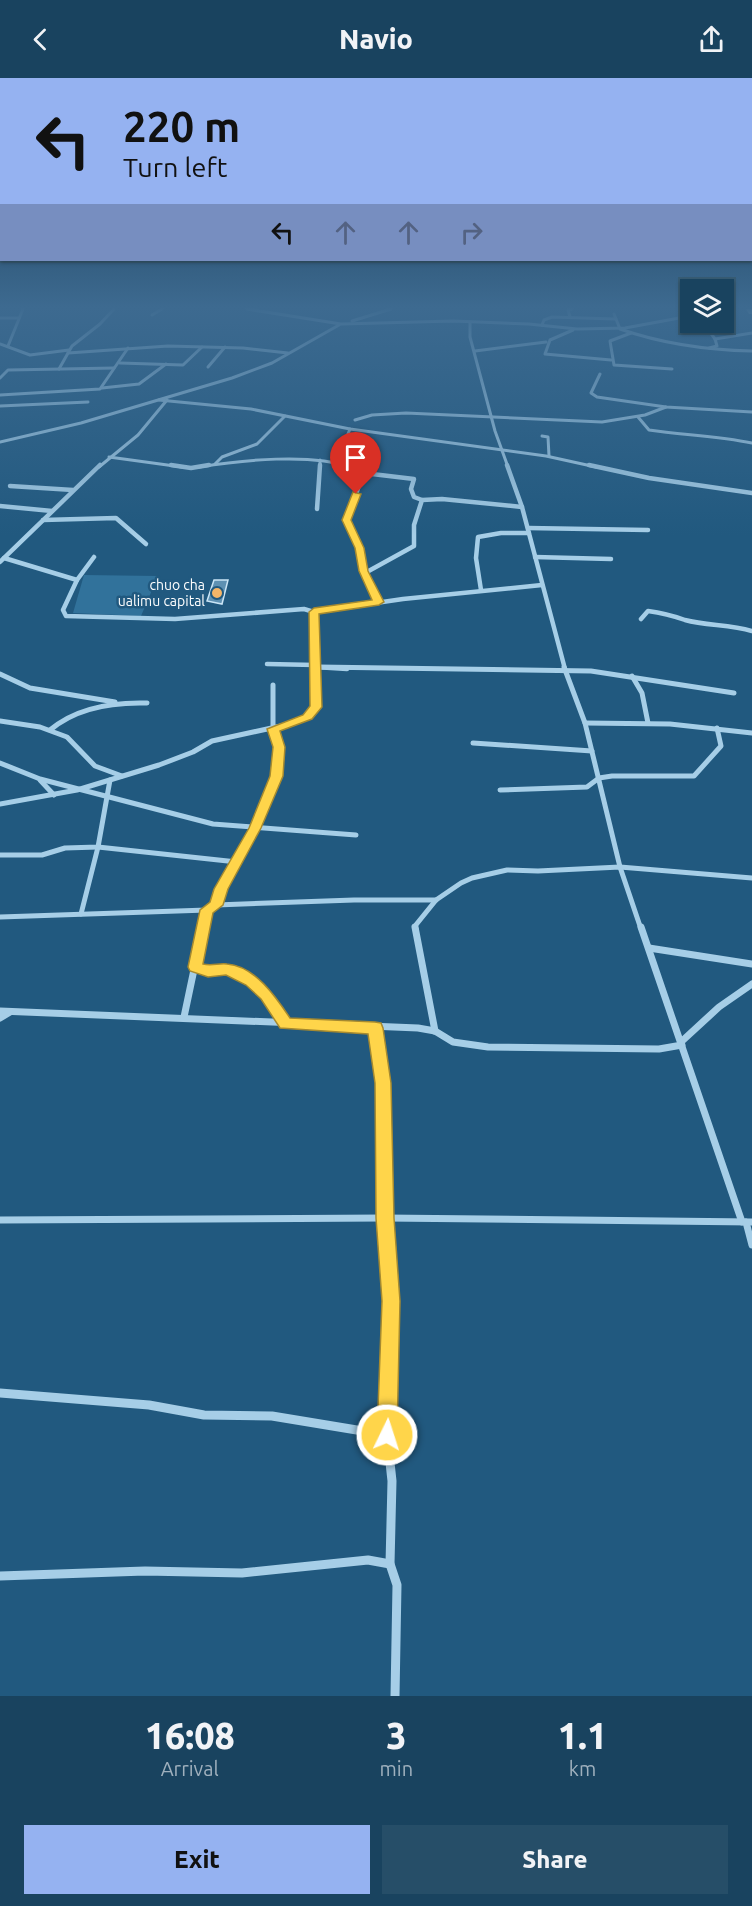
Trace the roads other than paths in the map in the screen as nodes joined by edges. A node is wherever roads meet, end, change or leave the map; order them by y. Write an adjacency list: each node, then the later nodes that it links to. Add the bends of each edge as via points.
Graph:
1 (103, 385): 6 (street)
2 (135, 385): 6 (street)
3 (209, 385): 8 (street)
4 (484, 385): 15 (street)
5 (595, 385): 12 (street, via 591,393 594,396)
6 (100, 389): 7 (street)
7 (0, 394)
8 (159, 400): 9 (street); 20 (street)
9 (167, 400): 14 (street); 24 (street, via 138,435)
10 (88, 402): 11 (street)
11 (0, 406)
12 (666, 407): 13 (street); 16 (street)
13 (752, 412)
14 (285, 416): 18 (street); 27 (street, via 257,444 222,457)
15 (493, 416): 16 (street, via 585,424); 17 (street, via 386,413); 22 (street)
16 (638, 417): 21 (street, via 649,430)
17 (355, 420)
18 (350, 429): 22 (street); 26 (street)
19 (542, 436): 23 (street, via 550,441)
20 (0, 442)
21 (752, 443)
22 (501, 450): 23 (street); 34 (street)
23 (549, 456): 31 (street, via 670,482)
24 (109, 457): 27 (street, via 186,468); 30 (street)
25 (320, 460): 26 (street); 27 (street); 35 (street)
26 (337, 461): 28 (street)
27 (215, 464)
28 (364, 471): 32 (street, via 414,479 414,497); 45 (street, via 347,520 360,548)
29 (10, 486): 30 (street)
30 (73, 490): 36 (street)
31 (752, 493)
32 (422, 500): 34 (street, via 442,498); 45 (street, via 414,525 414,546)
33 (0, 506): 36 (street)
34 (522, 507): 39 (street)
35 (317, 509)
36 (52, 511): 37 (street)
37 (43, 520): 40 (street, via 116,518); 44 (street)
38 (648, 530): 39 (street)
39 (529, 531): 42 (street); 48 (street, via 478,537 476,558)
40 (146, 544)
41 (94, 557): 46 (street)
42 (535, 557): 43 (street); 47 (street)
43 (611, 559)
44 (1, 561): 46 (street)
45 (365, 573): 49 (street)
46 (77, 580): 50 (street, via 63,609 66,616 151,620 304,609)
47 (542, 585): 48 (street); 55 (street)
48 (481, 590): 49 (street)
49 (379, 602): 50 (street)
50 (314, 612): 54 (street)
51 (641, 619): 52 (street, via 648,611)
52 (752, 631)
53 (267, 664): 54 (street)
54 (315, 666): 55 (street); 66 (street, via 314,711 299,721)
55 (566, 672): 57 (street); 63 (street)
56 (0, 675): 60 (street, via 30,688)
57 (632, 676): 59 (street); 64 (street, via 642,693)
58 (273, 685): 66 (street)
59 (734, 693)
60 (115, 702): 61 (street); 67 (street, via 70,717)
61 (147, 703)
62 (0, 721): 67 (street)
63 (585, 723): 64 (street); 70 (street)
64 (648, 723): 65 (street)
65 (717, 728): 68 (street); 74 (street, via 719,753 694,776)
66 (273, 729): 73 (street, via 212,741 193,752); 83 (street, via 279,747 277,776)
67 (50, 730): 72 (street, via 73,741)
68 (752, 733)
69 (473, 743): 70 (street)
70 (592, 750): 74 (street)
71 (0, 763): 75 (street)
72 (95, 766): 73 (street); 77 (street)
73 (123, 776): 76 (street)
74 (599, 778): 79 (street, via 586,787); 88 (street)
75 (40, 779): 78 (street); 80 (street)
76 (110, 780): 77 (street); 81 (street)
77 (102, 782): 78 (street)
78 (77, 790): 80 (street); 81 (street)
79 (500, 790)
80 (54, 795): 82 (street)
81 (107, 798): 83 (street, via 213,824); 85 (street)
82 (0, 804)
83 (255, 828): 84 (street); 87 (street)
84 (356, 835)
85 (98, 847): 86 (street, via 65,848 42,855); 87 (street); 93 (street)
86 (0, 855)
87 (237, 862): 91 (street)
88 (620, 867): 89 (street); 90 (street, via 507,870 472,878); 95 (street)
89 (752, 878)
90 (436, 900): 91 (street); 105 (street, via 415,933)
91 (216, 905): 92 (street)
92 (207, 910): 93 (street); 97 (street)
93 (81, 914): 94 (street)
94 (0, 917)
95 (649, 948): 96 (street); 106 (street)
96 (752, 964)
97 (196, 967): 101 (street); 103 (street, via 208,971 228,969 251,981)
98 (752, 984): 106 (street, via 719,1006)
99 (0, 1011): 100 (street)
100 (10, 1012): 101 (street); 102 (street)
101 (184, 1017): 103 (street)
102 (0, 1018)
103 (286, 1024): 104 (street)
104 (375, 1028): 105 (street); 107 (street, via 383,1083)
105 (435, 1031): 106 (street, via 453,1042 488,1047 659,1049)
106 (682, 1044): 109 (street)
107 (385, 1218): 108 (street); 109 (street); 112 (street, via 391,1301)
108 (0, 1220)
109 (747, 1222): 110 (street)
110 (752, 1245)
111 (0, 1393): 112 (street, via 150,1405 204,1415 273,1416)
112 (387, 1435): 113 (street, via 392,1481)
113 (390, 1564): 114 (street, via 368,1560 242,1573 145,1571); 115 (street, via 397,1585)
114 (0, 1576)
115 (395, 1696)

